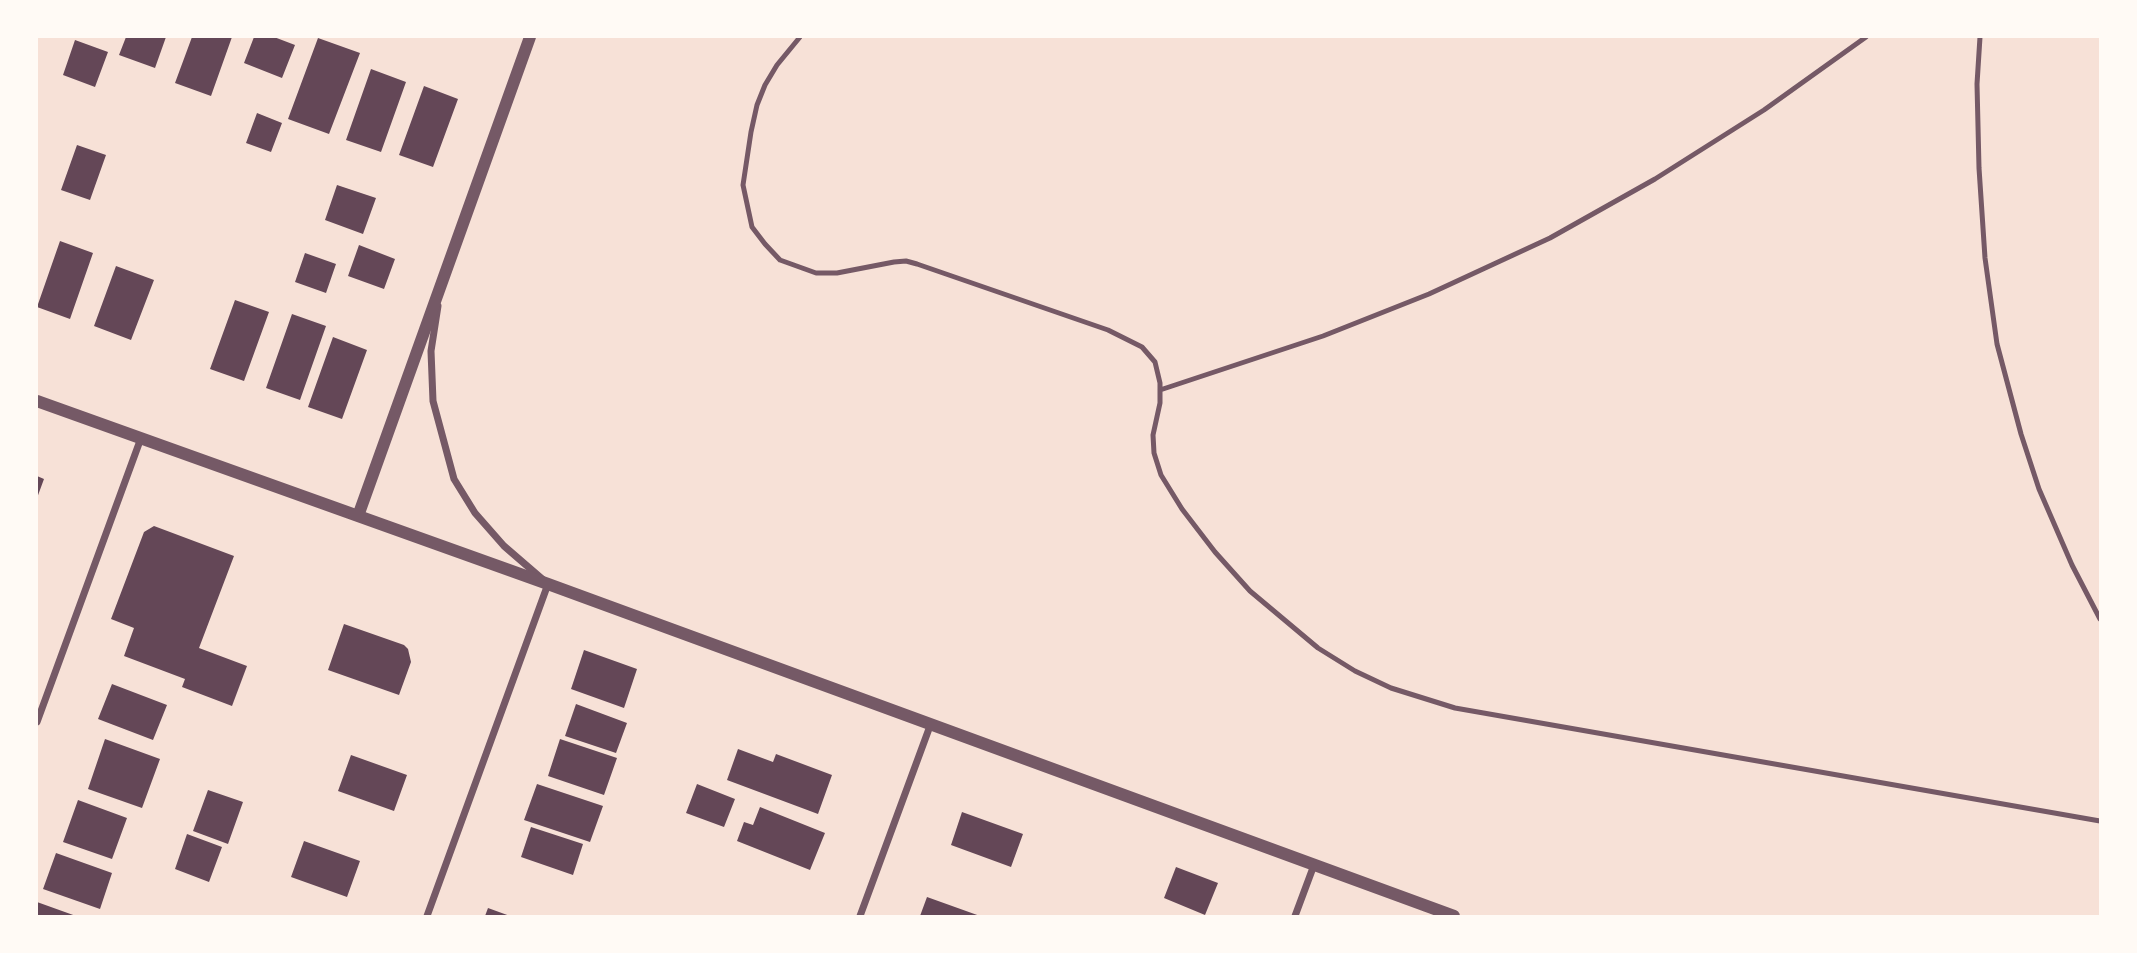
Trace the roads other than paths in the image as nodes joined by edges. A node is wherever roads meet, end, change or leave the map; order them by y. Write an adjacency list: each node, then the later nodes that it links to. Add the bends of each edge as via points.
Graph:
1 (530, 37): 5 (street)
2 (800, 37): 6 (lane, via 777,65 757,105 743,185 752,227 780,260 816,273 906,261 940,271 1129,339 1155,362)
3 (1866, 37): 6 (lane, via 1764,110 1655,179 1550,237 1477,273 1323,336)
4 (1980, 37): 11 (lane, via 1978,156 1997,344 2039,489)
5 (443, 278): 9 (street); 10 (street, via 430,351 432,389 454,480 489,530)
6 (1160, 390): 14 (lane, via 1154,453 1161,475 1199,531 1250,591 1286,623 1355,671 1391,688 1455,708 1518,720)
7 (37, 401): 8 (street)
8 (141, 438): 9 (street); 12 (street)
9 (358, 516): 10 (street)
10 (548, 584): 13 (street); 16 (street)
11 (2100, 619)
12 (37, 722)
13 (930, 726): 15 (street); 17 (street)
14 (2100, 821)
15 (1314, 865): 18 (street); 19 (street)
16 (426, 916)
17 (860, 916)
18 (1295, 916)
19 (1454, 916)

